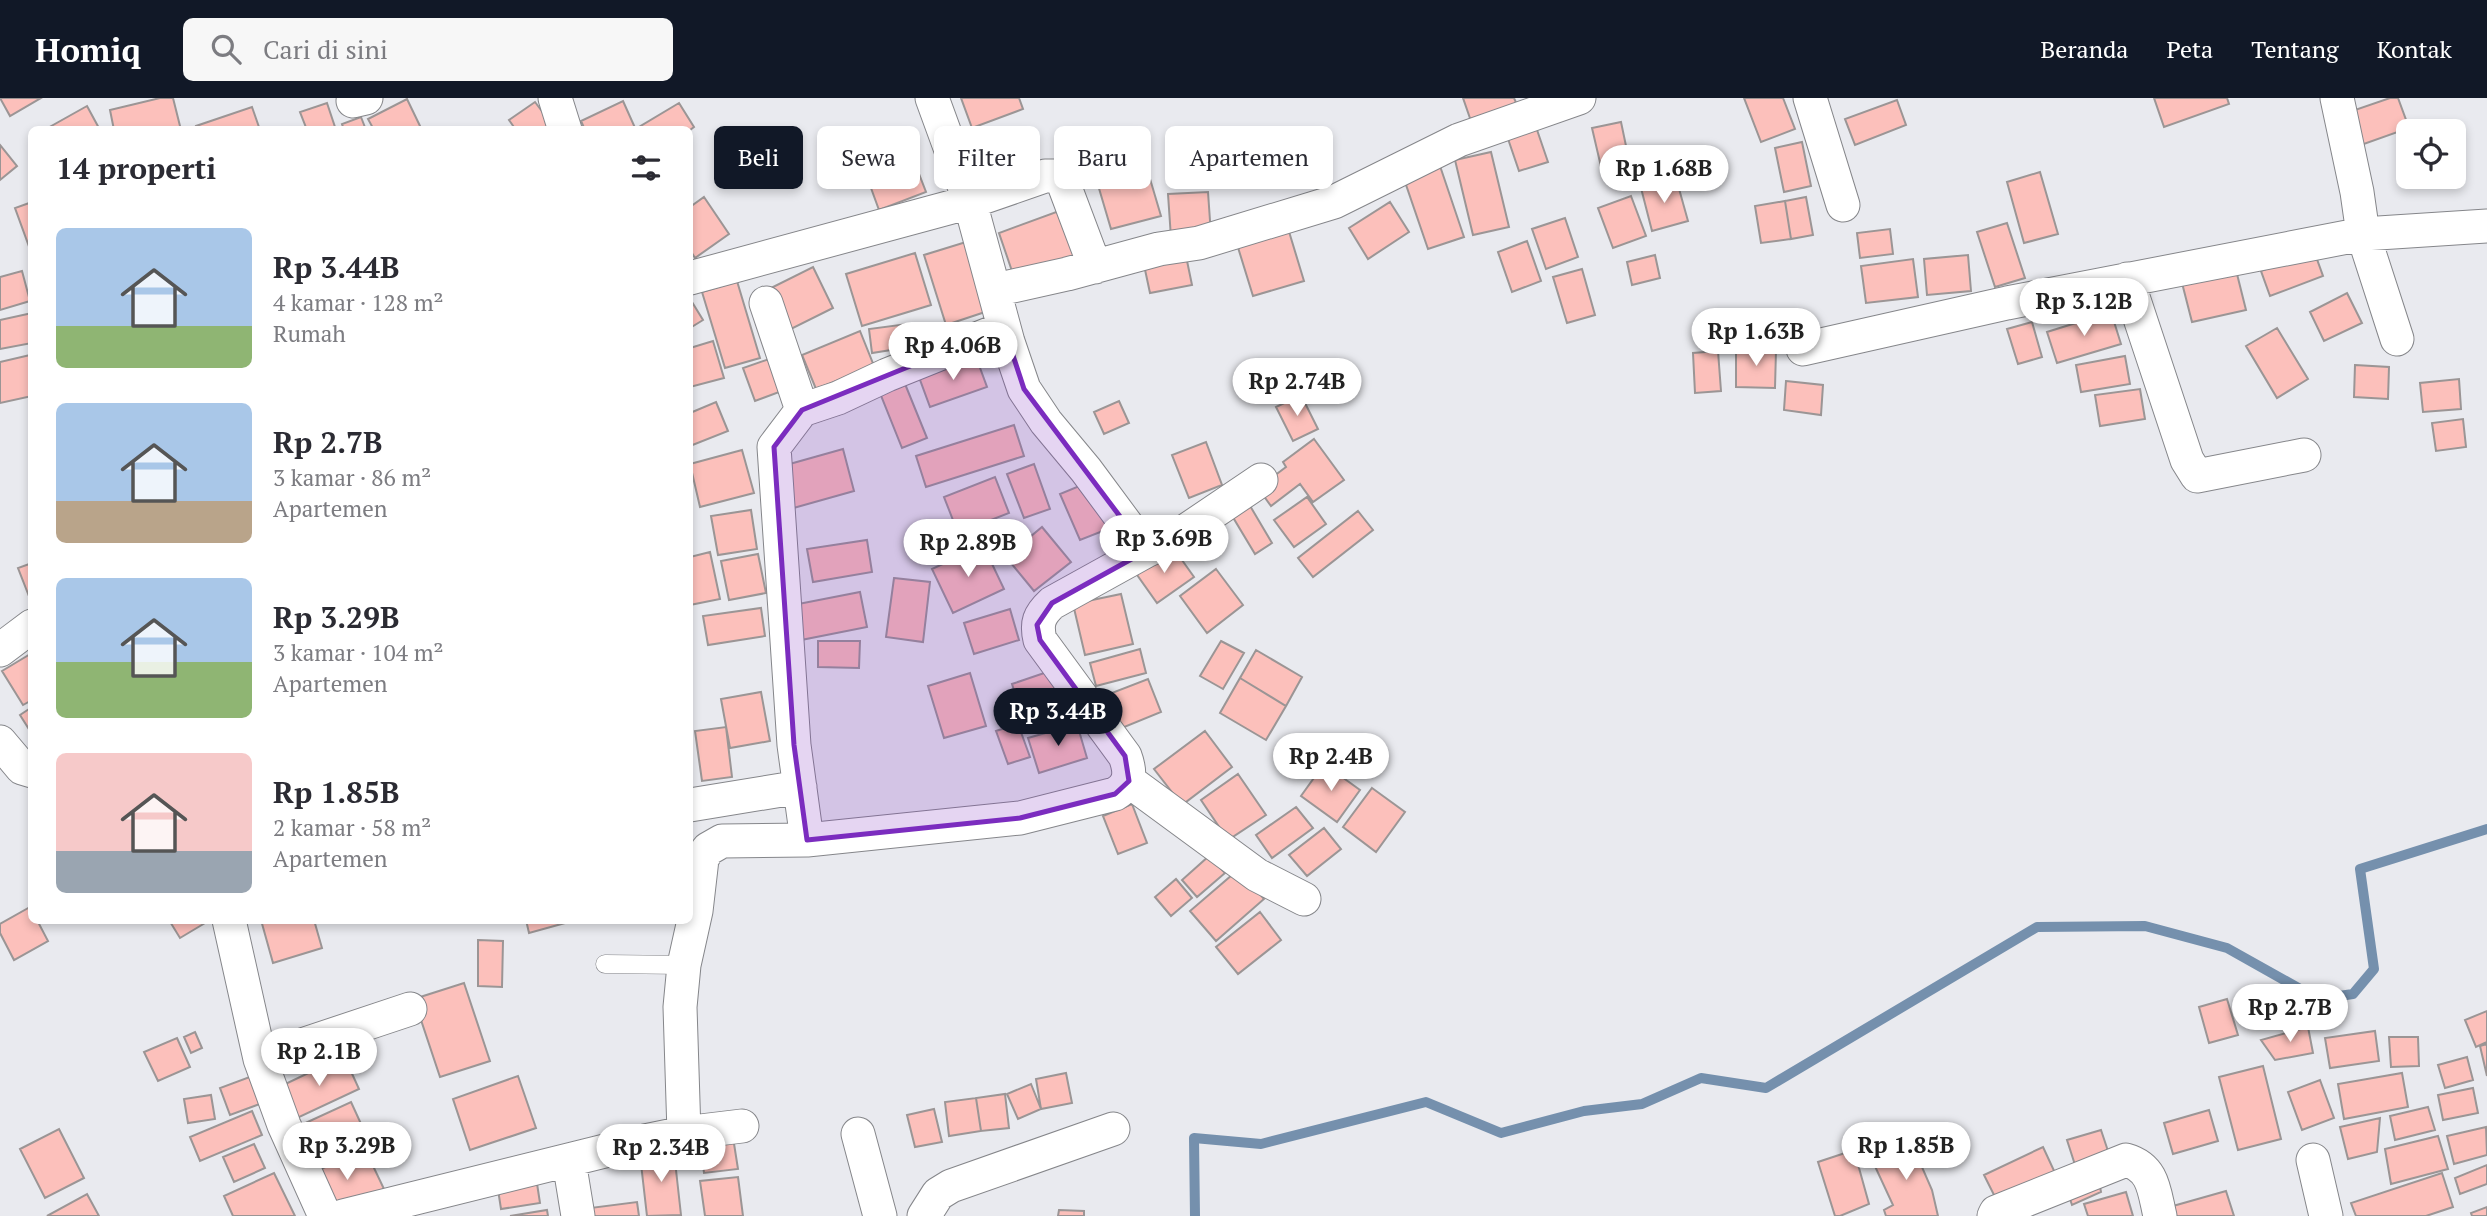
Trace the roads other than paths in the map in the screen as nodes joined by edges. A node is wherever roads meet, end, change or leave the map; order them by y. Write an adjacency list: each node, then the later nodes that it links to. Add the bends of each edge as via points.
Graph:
1 (555, 98): 6 (street)
2 (932, 98): 7 (street)
3 (1579, 98): 11 (street, via 1459,140 1334,202 1199,243)
4 (1810, 98): 8 (street)
5 (2337, 98): 10 (street)
6 (564, 126)
7 (970, 202): 11 (street, via 1056,176 1069,194); 12 (street); 14 (street)
8 (1843, 205)
9 (2487, 226): 10 (street)
10 (2363, 234): 13 (street); 17 (street)
11 (1095, 267): 14 (street)
12 (693, 277)
13 (2127, 279): 18 (street); 20 (street, via 2187,460 2197,476)
14 (995, 289): 16 (street)
15 (766, 303): 19 (street)
16 (1004, 328): 19 (street); 22 (street, via 1024,389)
17 (2397, 339)
18 (1803, 349)
19 (802, 410): 28 (street, via 774,447)
20 (2304, 455)
21 (1261, 480): 22 (street, via 1178,536)
22 (1146, 551): 27 (street, via 1052,603 1037,625 1040,640 1125,756)
23 (28, 629): 24 (street)
24 (0, 650)
25 (0, 742): 26 (street)
26 (28, 770)
27 (1129, 781): 30 (street, via 1115,794 1020,818); 31 (street, via 1257,875)
28 (800, 788): 29 (street); 30 (street)
29 (693, 805)
30 (807, 840): 34 (street, via 722,841 708,849 702,859)
31 (1304, 899)
32 (230, 924): 36 (street)
33 (605, 964): 34 (lane)
34 (684, 965): 39 (street, via 680,1007)
35 (410, 1009): 36 (street)
36 (260, 1059): 43 (street)
37 (742, 1126): 39 (street)
38 (1113, 1129): 47 (street, via 951,1186 938,1195)
39 (684, 1132): 42 (street)
40 (858, 1134): 46 (street)
41 (2313, 1160): 50 (street)
42 (569, 1161): 44 (street); 45 (street)
43 (325, 1216)
44 (342, 1216)
45 (578, 1216)
46 (880, 1216)
47 (924, 1216)
48 (1994, 1216): 49 (street, via 2126,1160 2141,1164 2151,1179)
49 (2160, 1216)
50 (2326, 1216)

